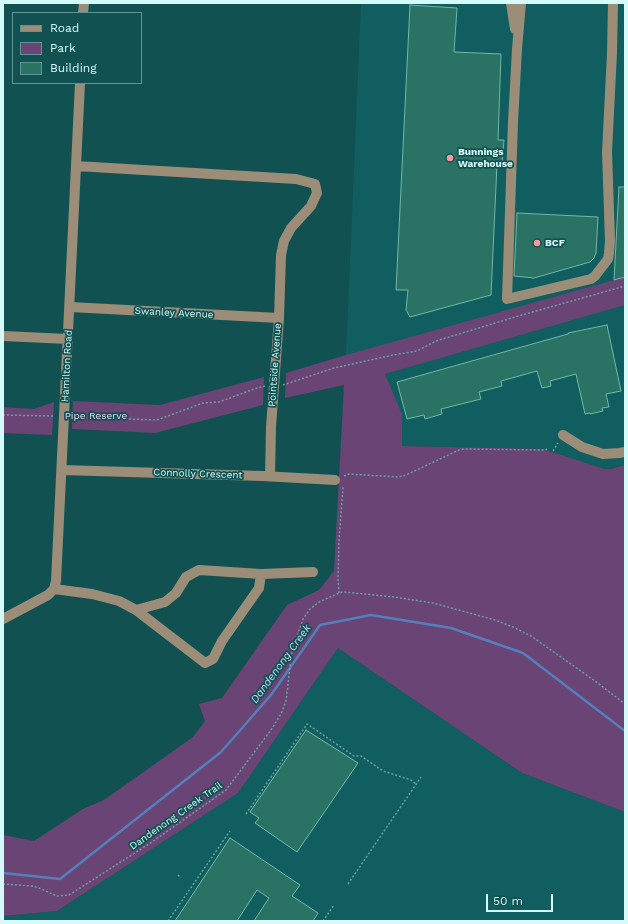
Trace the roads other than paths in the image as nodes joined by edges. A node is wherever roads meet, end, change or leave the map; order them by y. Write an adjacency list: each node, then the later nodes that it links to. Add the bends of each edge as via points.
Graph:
1 (505, 3): 5 (street)
2 (511, 3): 5 (street)
3 (522, 5): 6 (street)
4 (614, 5): 6 (street, via 607,152 610,241 608,259 591,279 507,299)
5 (514, 23): 6 (street)
6 (517, 49)
7 (80, 84): 8 (street, Hamilton Road)
8 (76, 166): 9 (street, Hamilton Road); 10 (street, Pointside Avenue, via 296,179 315,184 317,193 311,206 291,228 284,241)
9 (70, 307): 10 (street, Swanley Avenue); 12 (street, Hamilton Road)
10 (278, 318): 16 (street, Pointside Avenue)
11 (3, 336): 12 (street)
12 (68, 339): 15 (street, Hamilton Road)
13 (563, 436): 14 (street, via 604,454)
14 (625, 452)
15 (62, 470): 16 (street, Connolly Crescent); 20 (street, Hamilton Road)
16 (270, 476): 17 (street, Connolly Crescent)
17 (339, 479)
18 (313, 572): 19 (street)
19 (261, 574): 21 (street, via 199,570 186,576 176,593 165,602); 21 (street, via 259,588 222,641 213,659 205,663)
20 (54, 589): 21 (street, via 92,594 119,601); 22 (street, via 48,595)
21 (136, 610)
22 (3, 619)

